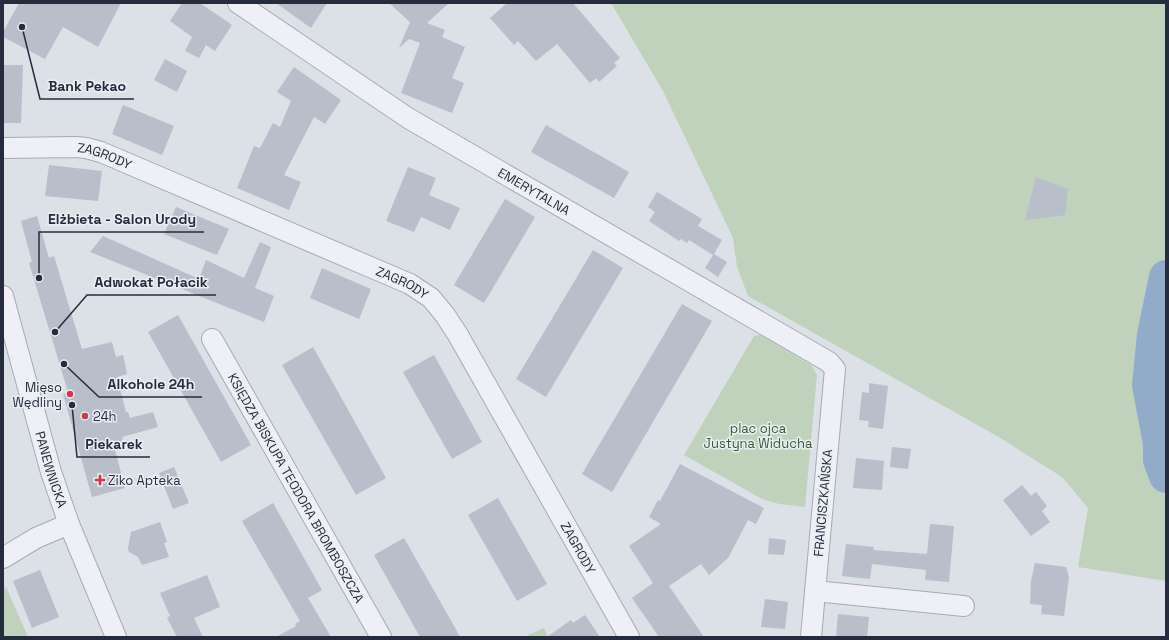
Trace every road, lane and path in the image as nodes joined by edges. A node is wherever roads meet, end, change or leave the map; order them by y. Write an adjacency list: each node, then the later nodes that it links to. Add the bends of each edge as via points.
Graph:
1 (238, 3): 5 (street, EMERYTALNA, via 408,118)
2 (3, 148): 12 (street, ZAGRODY, via 86,148 101,152 410,284 431,298 445,315 489,387)
3 (3, 296): 6 (street, PANEWNICKA, via 41,439)
4 (212, 339): 11 (street, KSIĘDZA BISKUPA TEODORA BROMBOSZCZA)
5 (832, 366): 8 (street, FRANCISZKAŃSKA)
6 (69, 524): 7 (street, via 36,538); 10 (street, PANEWNICKA)
7 (3, 558)
8 (816, 591): 9 (street); 13 (street, FRANCISZKAŃSKA)
9 (964, 606)
10 (116, 637)
11 (381, 637)
12 (629, 637)
13 (811, 637)

